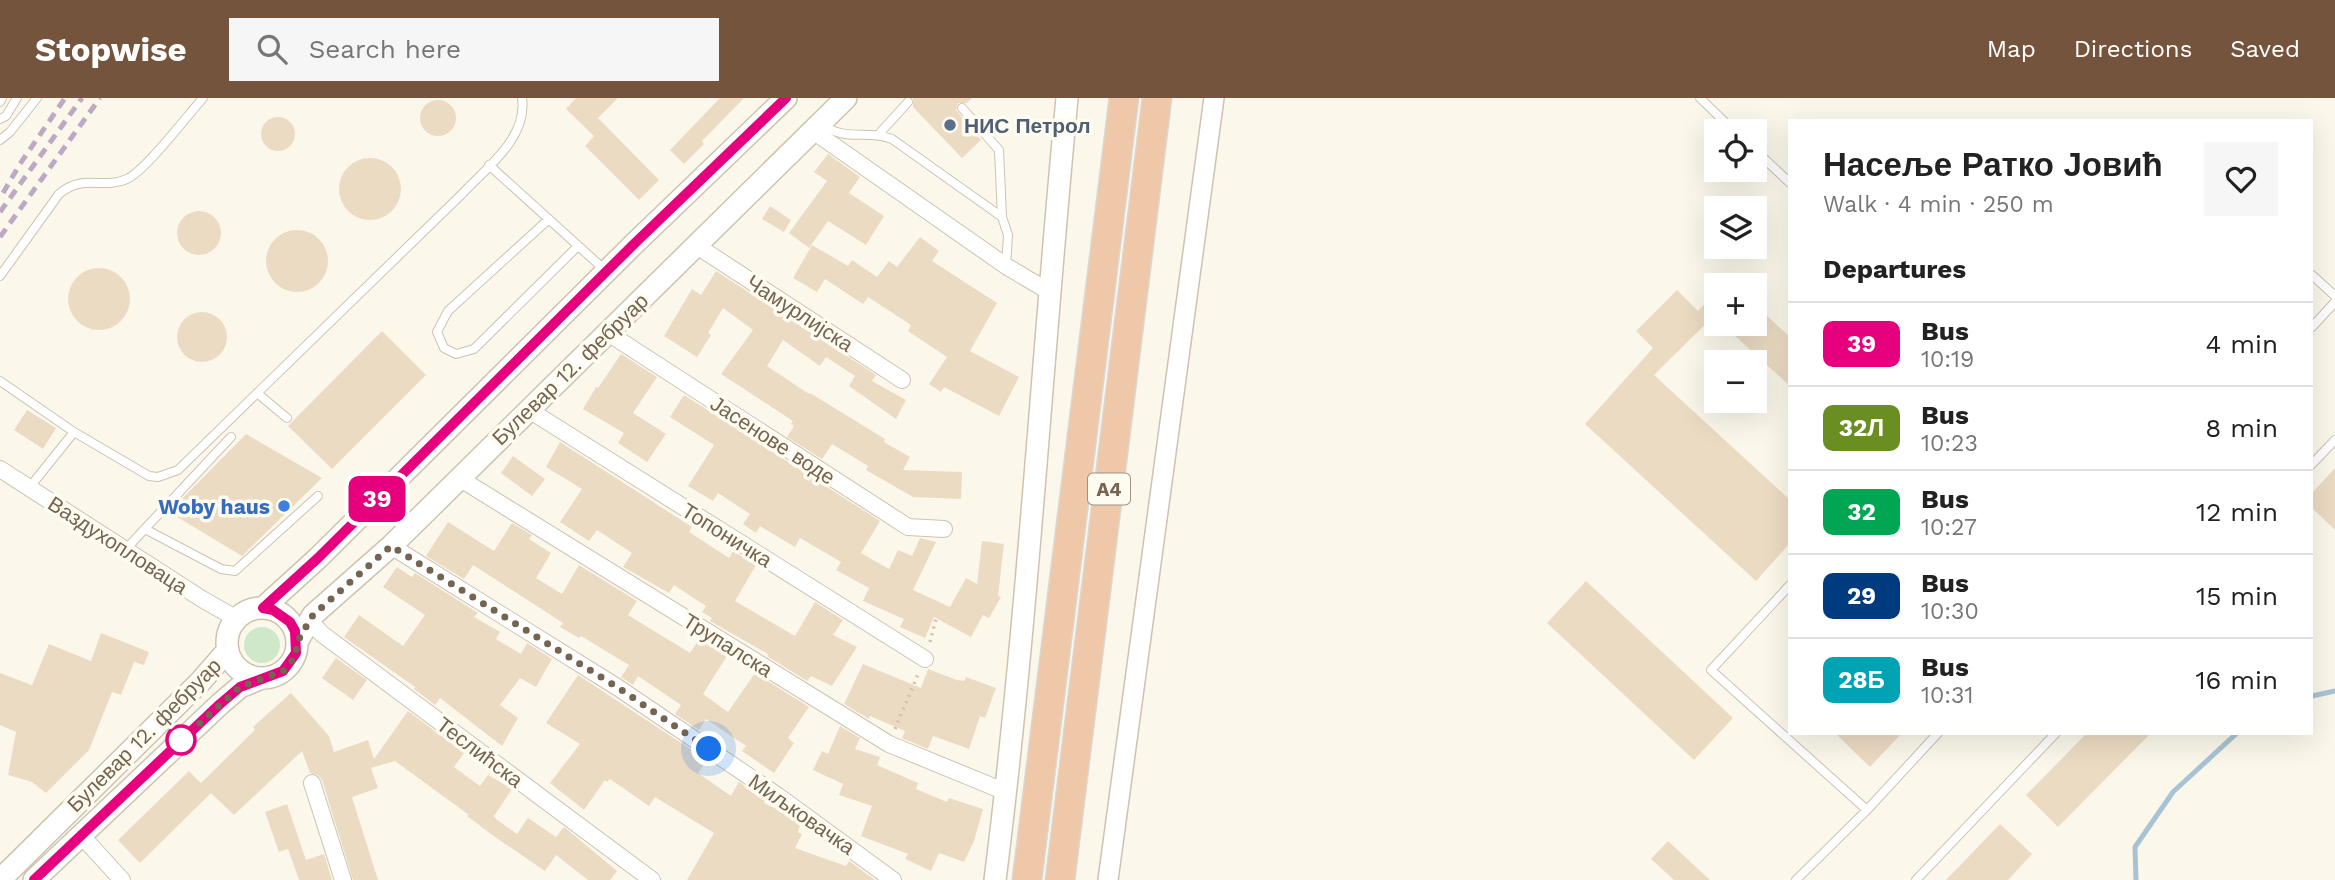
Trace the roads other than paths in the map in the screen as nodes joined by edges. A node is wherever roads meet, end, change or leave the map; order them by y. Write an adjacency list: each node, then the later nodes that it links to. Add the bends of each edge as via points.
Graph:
1 (17, 98): 14 (lane)
2 (37, 98): 18 (lane)
3 (203, 98): 28 (lane, via 134,174 116,182 68,186)
4 (522, 98): 20 (lane, via 516,133)
5 (786, 98): 27 (main road, Булевар 12. фебруар)
6 (846, 98): 16 (main road, Булевар 12. фебруар)
7 (1067, 98): 30 (main road)
8 (1124, 98): 73 (highway, A4)
9 (1157, 98): 74 (highway, A4)
10 (1214, 98): 75 (street)
11 (1703, 100): 15 (lane)
12 (908, 102): 17 (lane)
13 (962, 108): 22 (lane, via 999,150)
14 (0, 119)
15 (1722, 119)
16 (817, 127): 17 (lane); 25 (main road, Булевар 12. фебруар); 26 (street)
17 (878, 135): 22 (lane, via 892,139)
18 (0, 140)
19 (1767, 161): 21 (lane)
20 (489, 165): 23 (lane); 37 (lane)
21 (1788, 181)
22 (1002, 217): 26 (lane, via 1009,235)
23 (549, 219): 24 (lane); 24 (lane, via 448,311 437,332 444,348 456,354 474,349)
24 (578, 246): 27 (lane)
25 (697, 246): 34 (main road, Булевар 12. фебруар); 35 (street, Чамурлијска)
26 (1006, 266): 30 (street)
27 (606, 271): 53 (main road, Булевар 12. фебруар)
28 (0, 276)
29 (2313, 276): 31 (lane)
30 (1048, 291): 63 (main road)
31 (2335, 296)
32 (2335, 302): 33 (lane)
33 (2313, 326)
34 (608, 333): 38 (main road, Булевар 12. фебруар); 49 (street, Јасенове воде, via 908,527)
35 (902, 380)
36 (0, 381): 40 (lane)
37 (257, 393): 39 (lane); 40 (lane, via 178,470 158,477 141,474)
38 (529, 410): 45 (main road, Булевар 12. фебруар); 58 (street, Топоничка)
39 (287, 418)
40 (74, 432): 46 (lane)
41 (231, 438): 48 (lane)
42 (2335, 440): 43 (lane)
43 (2313, 463)
44 (0, 469): 46 (street, Ваздухопловаца)
45 (459, 478): 50 (main road, Булевар 12. фебруар); 63 (street, Трупалска, via 889,744)
46 (29, 488): 51 (street, Ваздухопловаца)
47 (318, 496): 48 (lane, via 235,571 221,569)
48 (145, 529): 51 (lane)
49 (944, 529)
50 (391, 546): 55 (main road, Булевар 12. фебруар); 71 (street, Миљковачка, via 617,687)
51 (125, 550): 54 (street, Ваздухопловаца)
52 (1788, 587): 64 (lane, via 1711,670)
53 (263, 608): 54 (main road); 56 (main road, via 290,622)
54 (237, 619): 57 (main road, via 229,633)
55 (310, 621): 56 (main road, Булевар 12. фебруар); 70 (street, Теслићска)
56 (297, 642): 59 (main road, via 296,653 283,671)
57 (228, 650): 59 (main road, via 240,670); 66 (main road, Булевар 12. фебруар)
58 (925, 659)
59 (262, 678): 65 (main road, Булевар 12. фебруар, via 240,687 220,704)
60 (1936, 735): 64 (lane)
61 (2054, 735): 77 (lane)
62 (312, 783): 69 (street)
63 (1006, 792): 72 (main road)
64 (1867, 810): 76 (lane)
65 (80, 834): 67 (main road, Булевар 12. фебруар); 68 (street)
66 (0, 880)
67 (34, 880)
68 (122, 880)
69 (343, 880)
70 (652, 880)
71 (893, 880)
72 (995, 880)
73 (1027, 880)
74 (1060, 880)
75 (1108, 880)
76 (1796, 880)
77 (1916, 880)

